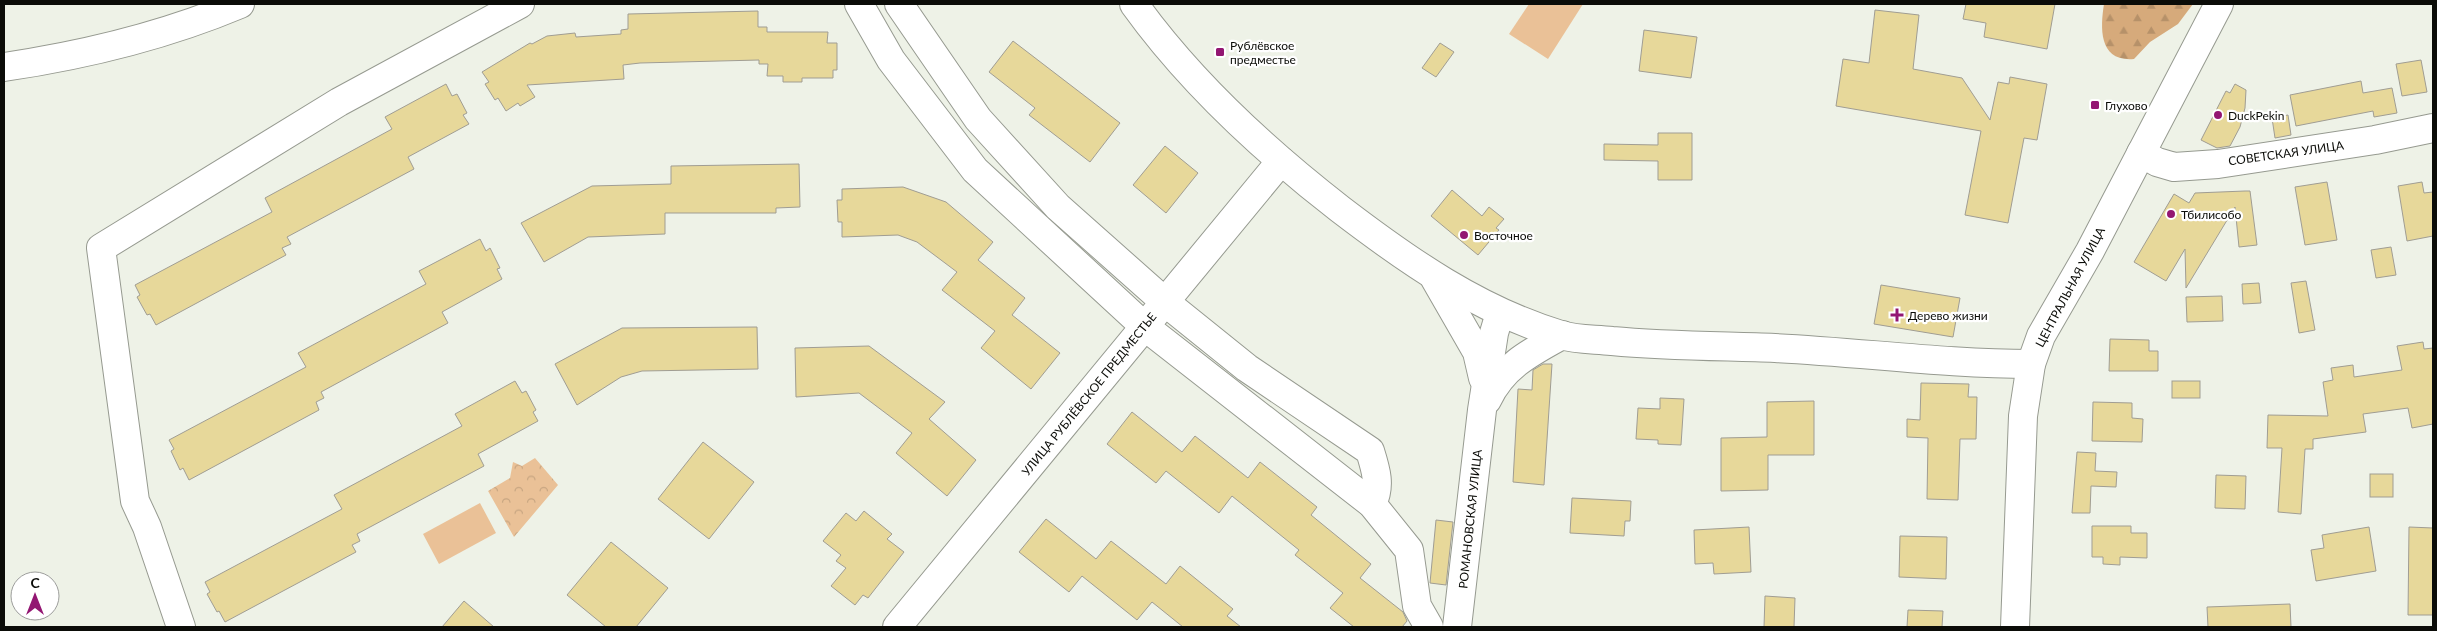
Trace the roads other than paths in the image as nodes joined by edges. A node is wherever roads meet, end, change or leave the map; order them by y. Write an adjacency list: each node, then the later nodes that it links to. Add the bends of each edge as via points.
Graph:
1 (240, 4): 7 (street, via 196,22 114,46)
2 (520, 4): 19 (street, via 339,102 101,248 135,501)
3 (859, 4): 14 (street, via 891,60 975,170)
4 (899, 4): 12 (street, via 978,118 1058,207)
5 (1134, 4): 10 (street, via 1206,89)
6 (2220, 4): 9 (street, ЦЕНТРАЛЬНАЯ УЛИЦА)
7 (4, 67)
8 (2433, 128): 9 (street, СОВЕТСКАЯ УЛИЦА, via 2218,164 2174,166 2157,162)
9 (2141, 153): 16 (street, ЦЕНТРАЛЬНАЯ УЛИЦА, via 2041,336)
10 (1281, 161): 11 (street, via 1381,240); 12 (street, УЛИЦА РУБЛЁВСКОЕ ПРЕДМЕСТЬЕ)
11 (1434, 276): 13 (street); 17 (street, РОМАНОВСКАЯ УЛИЦА, via 1477,352 1483,380)
12 (1165, 302): 14 (street, УЛИЦА РУБЛЁВСКОЕ ПРЕДМЕСТЬЕ); 18 (street, via 1247,368 1370,451 1377,474)
13 (1500, 313): 15 (street); 17 (street, РОМАНОВСКАЯ УЛИЦА)
14 (1144, 326): 18 (street); 20 (street, УЛИЦА РУБЛЁВСКОЕ ПРЕДМЕСТЬЕ)
15 (1562, 335): 16 (street, via 1630,343 1778,348 1984,364); 17 (street, РОМАНОВСКАЯ УЛИЦА, via 1522,357 1505,371)
16 (2030, 364): 23 (street, ЦЕНТРАЛЬНАЯ УЛИЦА, via 2023,416)
17 (1482, 410): 22 (street, РОМАНОВСКАЯ УЛИЦА)
18 (1372, 504): 21 (street, via 1409,550 1417,606)
19 (181, 627)
20 (897, 627)
21 (1429, 627)
22 (1457, 627)
23 (2015, 627)

